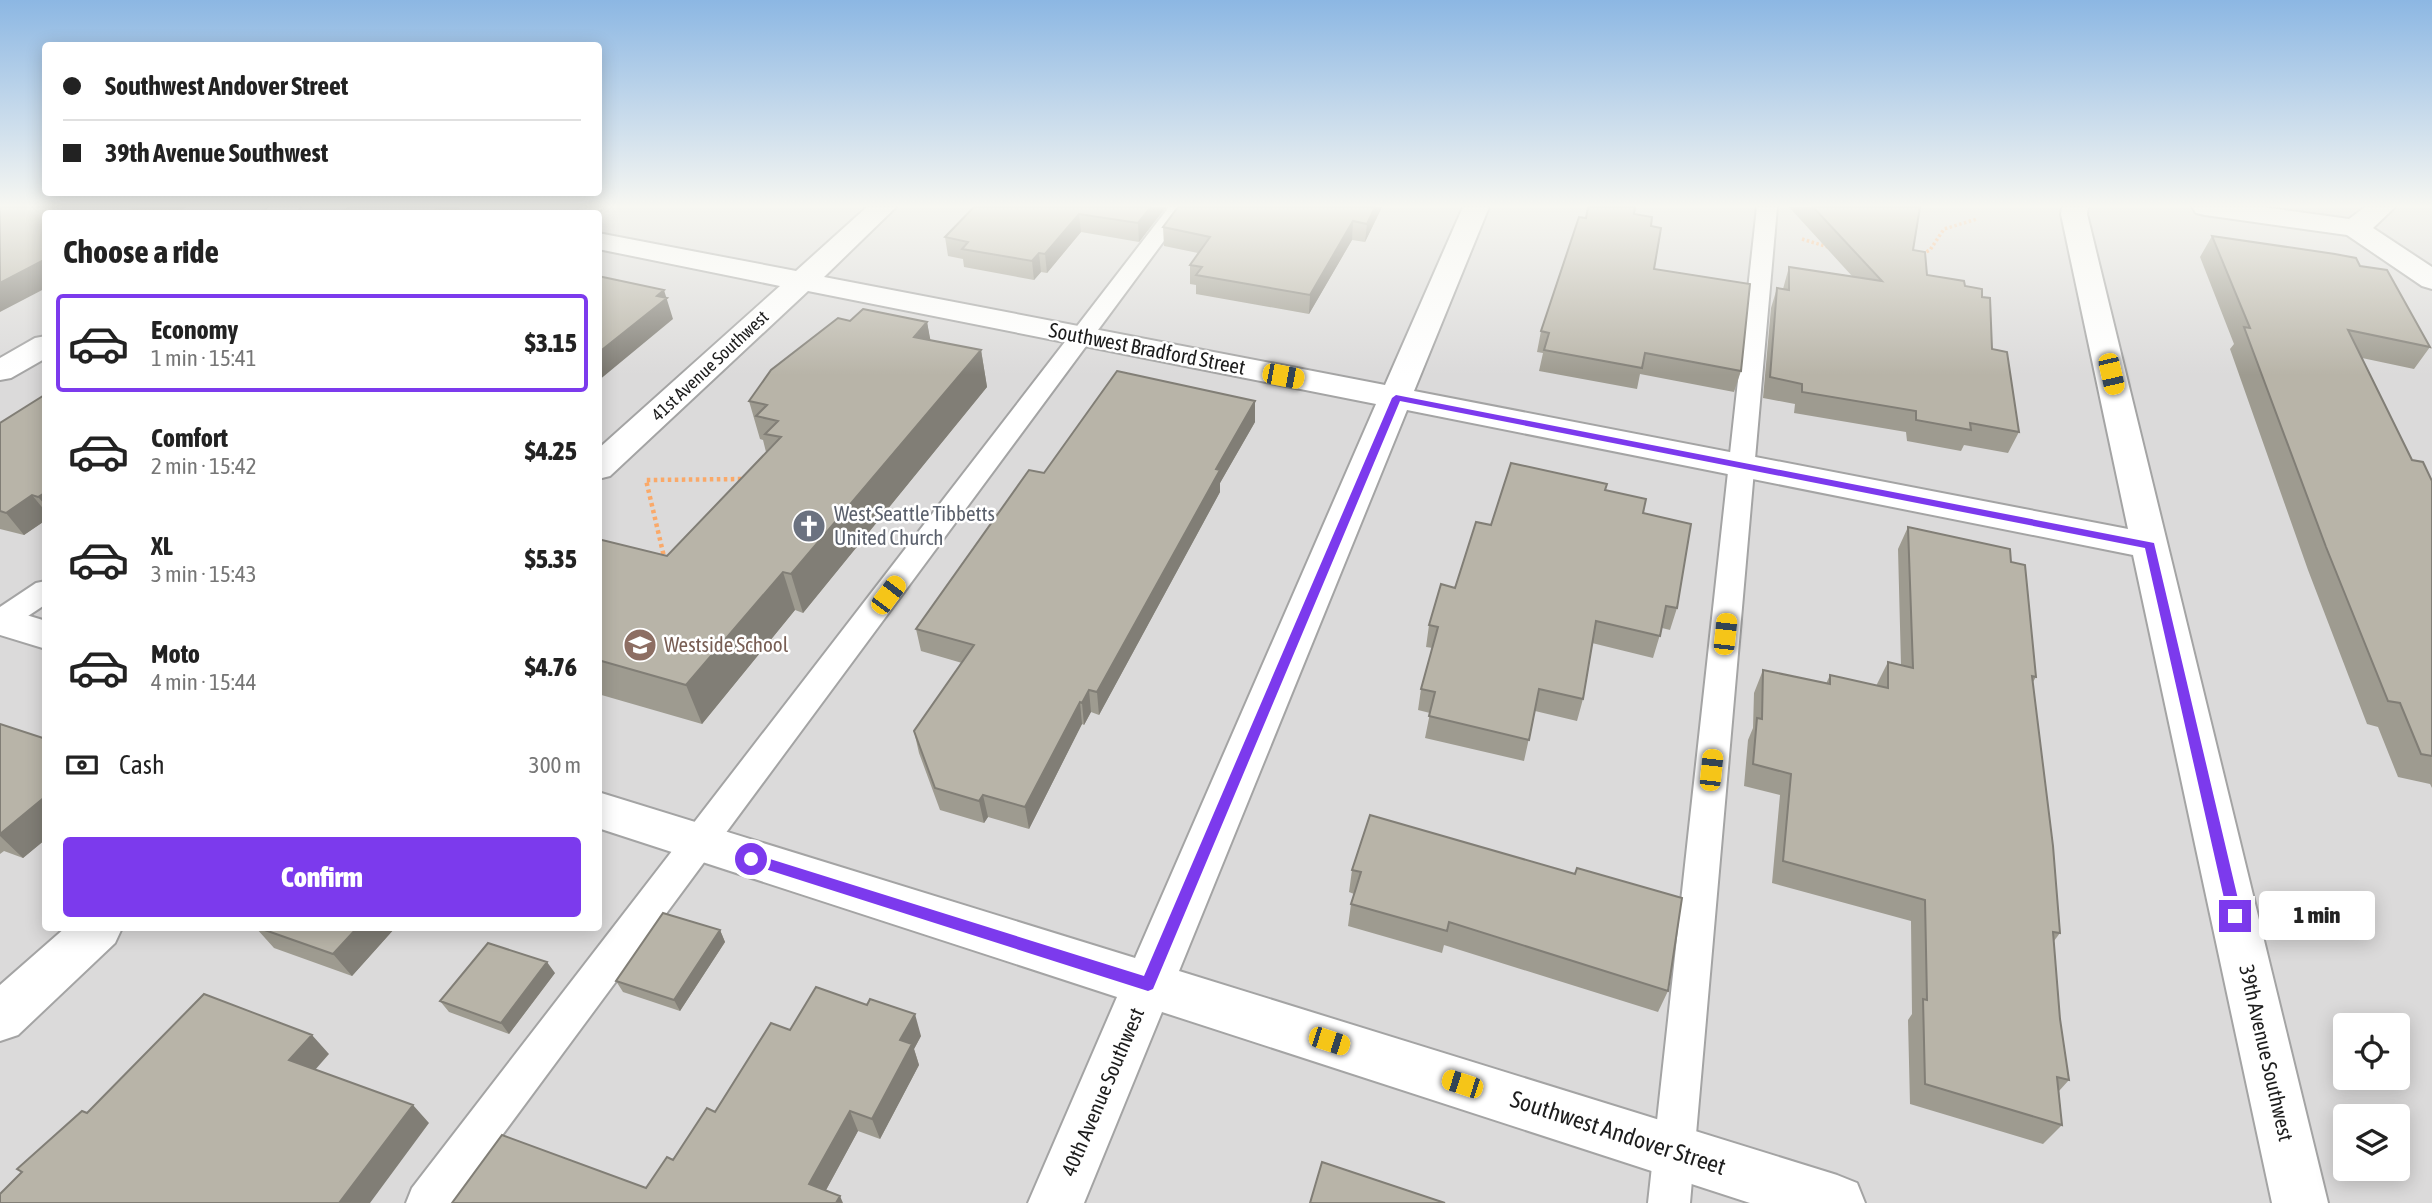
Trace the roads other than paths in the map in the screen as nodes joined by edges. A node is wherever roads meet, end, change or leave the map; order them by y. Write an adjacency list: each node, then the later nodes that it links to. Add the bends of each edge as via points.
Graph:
1 (711, 263): 9 (street, Southwest Bradford Street)
2 (822, 263): 9 (street, 41st Avenue Southwest)
3 (1138, 263): 10 (lane)
4 (1452, 263): 13 (street, 40th Avenue Southwest)
5 (1761, 263): 15 (lane)
6 (2085, 263): 16 (street, 39th Avenue Southwest)
7 (2407, 263): 8 (street)
8 (2432, 280)
9 (802, 281): 10 (street, Southwest Bradford Street); 14 (street, 41st Avenue Southwest)
10 (1083, 337): 13 (street, Southwest Bradford Street); 21 (lane)
11 (42, 347): 12 (street)
12 (0, 371)
13 (1396, 398): 15 (street, Southwest Bradford Street); 23 (street, 40th Avenue Southwest)
14 (602, 464)
15 (1741, 465): 16 (street, Southwest Bradford Street); 25 (lane)
16 (2150, 546): 30 (street, 39th Avenue Southwest)
17 (42, 593): 18 (lane)
18 (0, 621): 19 (street)
19 (42, 634)
20 (602, 811): 21 (street, Southwest Andover Street)
21 (700, 842): 23 (street, Southwest Andover Street); 26 (lane)
22 (95, 931): 24 (street)
23 (1148, 984): 25 (street, Southwest Andover Street); 27 (street, 40th Avenue Southwest)
24 (0, 1018)
25 (1674, 1151): 28 (lane); 29 (street, Southwest Andover Street)
26 (427, 1203)
27 (1056, 1203)
28 (1669, 1203)
29 (1837, 1203)
30 (2300, 1203)

